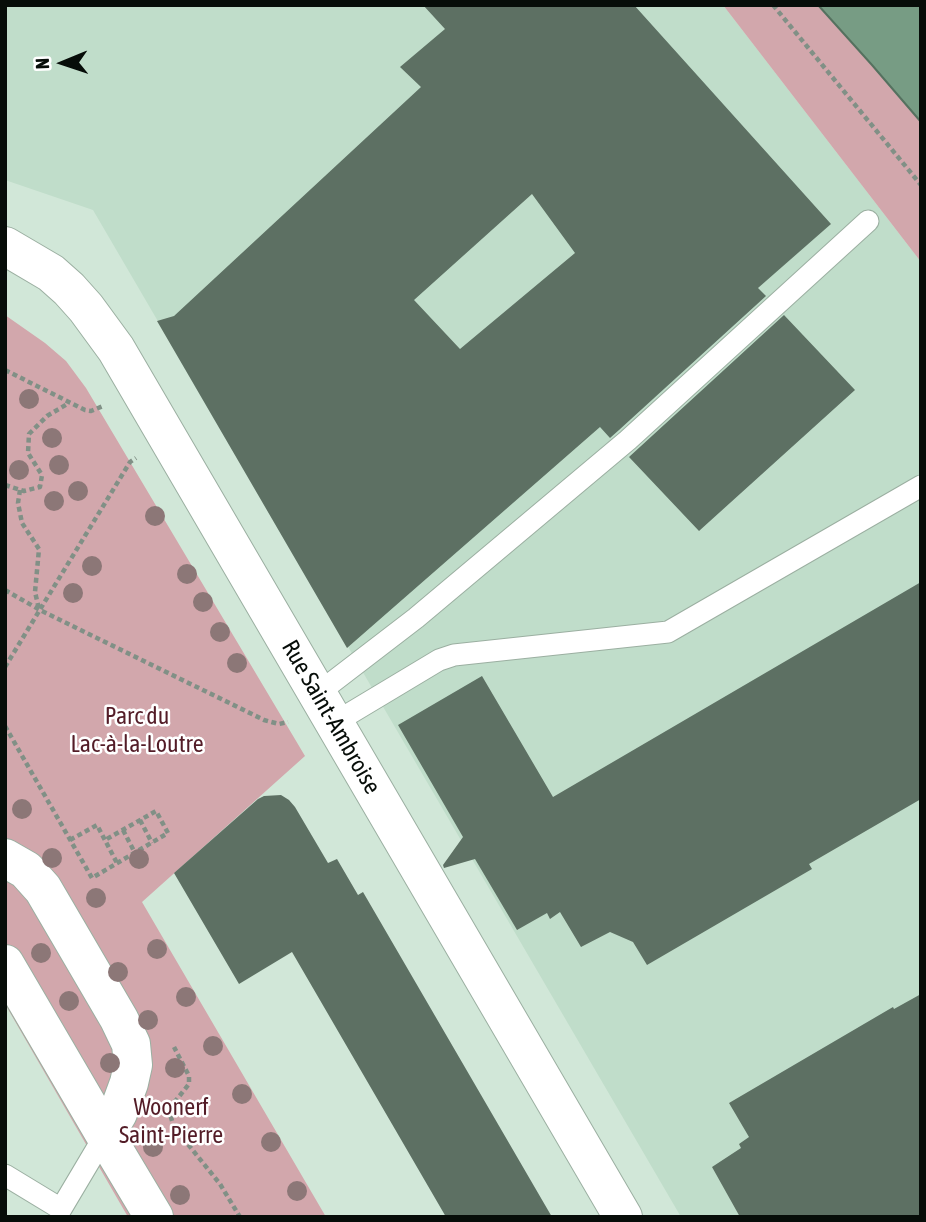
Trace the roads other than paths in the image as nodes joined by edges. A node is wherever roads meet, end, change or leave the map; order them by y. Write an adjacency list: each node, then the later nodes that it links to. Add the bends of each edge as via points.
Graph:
1 (868, 221): 4 (lane, via 628,440 416,618)
2 (5, 246): 4 (street, Rue Saint-Ambroise, via 69,289 116,349)
3 (921, 486): 4 (lane, via 668,632 454,655)
4 (326, 708): 10 (street, Rue Saint-Ambroise)
5 (5, 858): 7 (street, via 26,870 43,889 131,1044 129,1083)
6 (5, 964): 7 (street)
7 (106, 1135): 8 (lane, via 61,1209); 9 (street)
8 (5, 1175)
9 (153, 1217)
10 (623, 1217)

